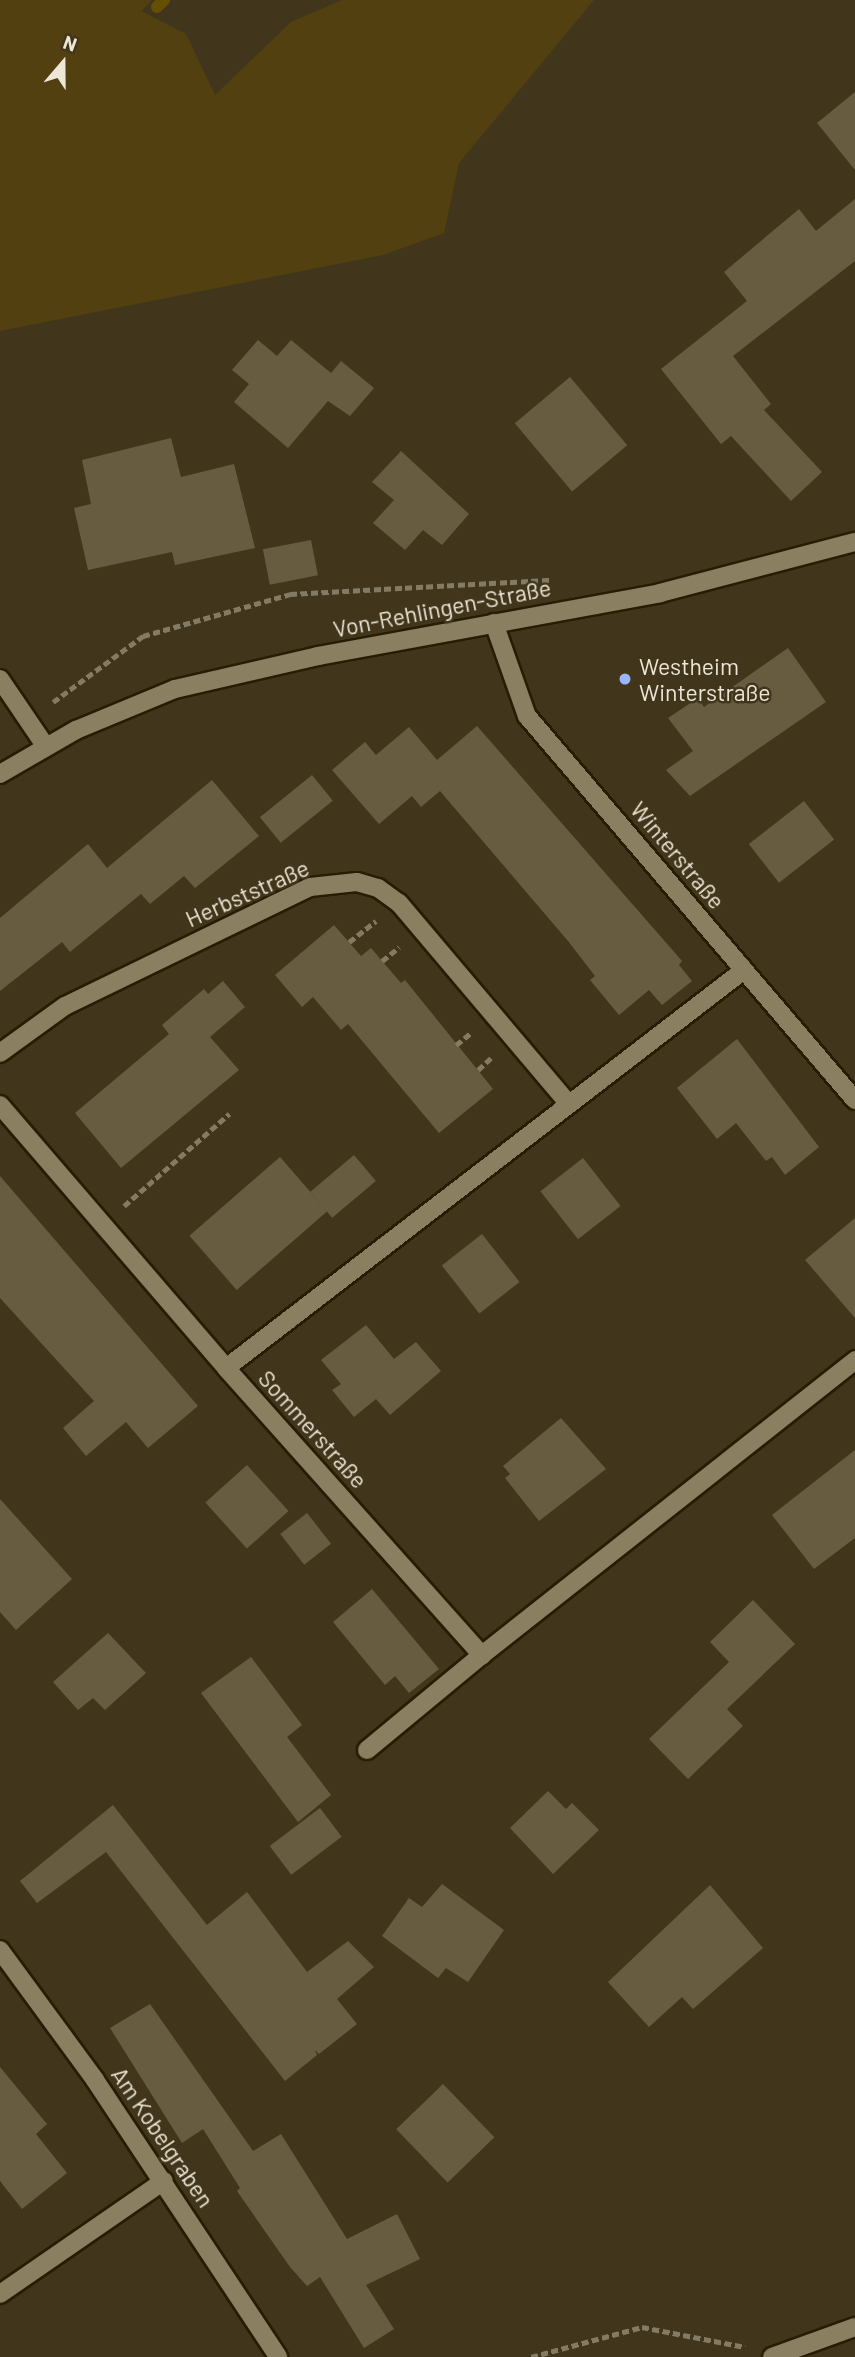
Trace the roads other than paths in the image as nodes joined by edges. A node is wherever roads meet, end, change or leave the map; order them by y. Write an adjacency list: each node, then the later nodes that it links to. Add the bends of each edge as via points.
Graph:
1 (855, 542): 2 (street, Von-Rehlingen-Straße, via 660,593)
2 (494, 623): 4 (street, Von-Rehlingen-Straße, via 175,689 122,707); 6 (street, Winterstraße, via 527,716)
3 (0, 678): 4 (street)
4 (46, 747): 5 (street, Von-Rehlingen-Straße)
5 (0, 774)
6 (744, 970): 8 (street, Winterstraße); 9 (street, Sommerstraße)
7 (0, 1053): 9 (street, Herbststraße, via 65,1006 310,887 356,882 378,888 399,903)
8 (855, 1100)
9 (569, 1104): 12 (street, Sommerstraße)
10 (0, 1105): 12 (street)
11 (855, 1360): 13 (street)
12 (226, 1368): 13 (street, Sommerstraße)
13 (482, 1655): 14 (street)
14 (367, 1750)
15 (0, 1950): 16 (street, Am Kobelgraben)
16 (164, 2181): 17 (street); 20 (street, Am Kobelgraben)
17 (0, 2294)
18 (855, 2327): 19 (street)
19 (764, 2355)
20 (278, 2357)

